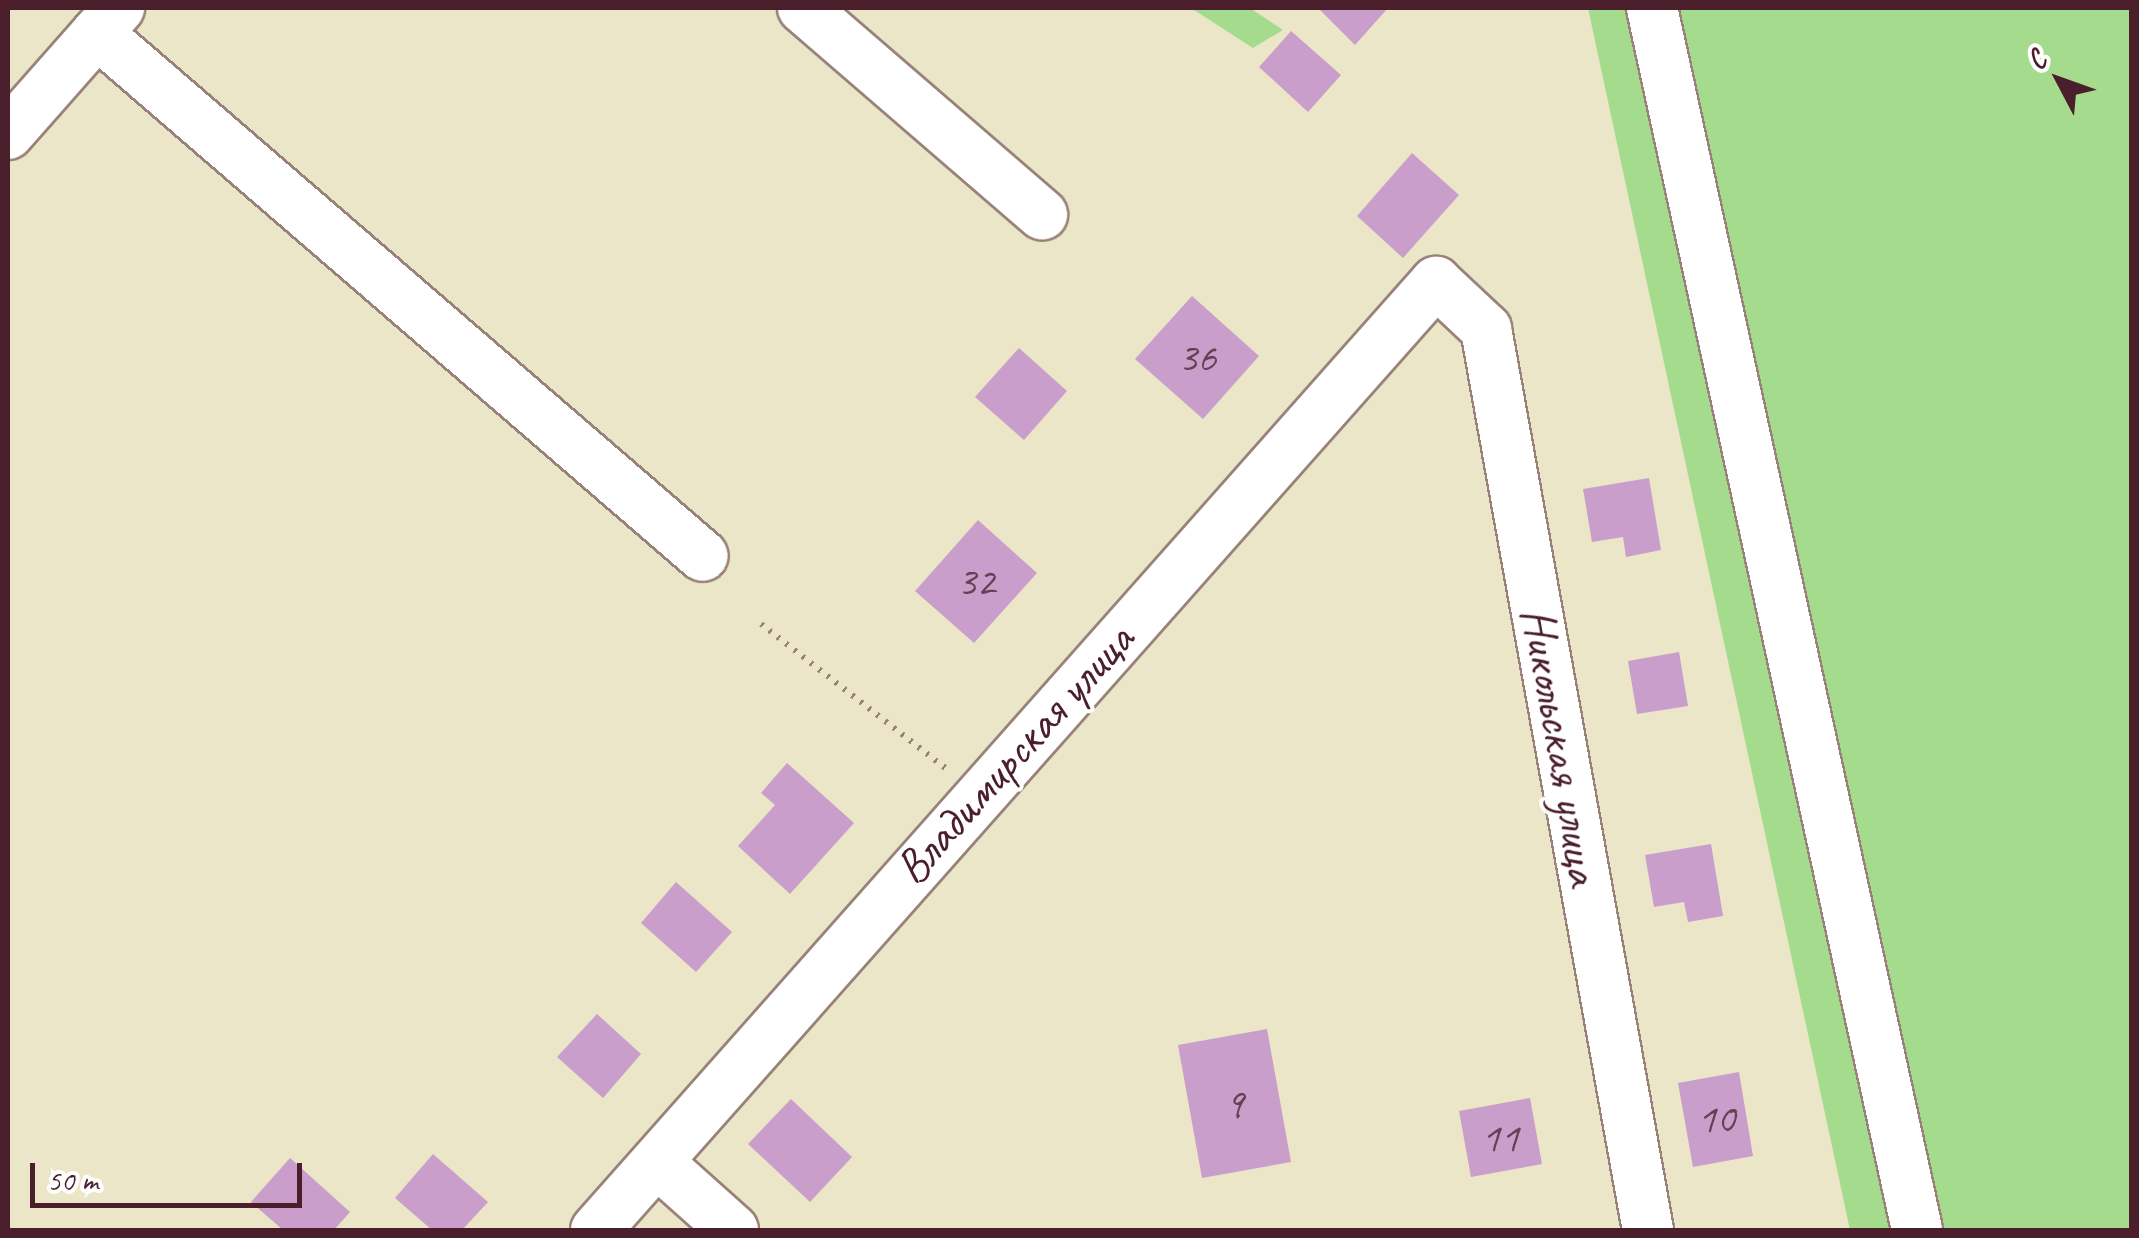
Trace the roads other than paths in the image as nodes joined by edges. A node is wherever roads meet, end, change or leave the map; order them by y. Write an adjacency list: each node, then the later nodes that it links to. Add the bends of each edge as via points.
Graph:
1 (803, 8): 5 (street)
2 (1652, 8): 12 (street)
3 (108, 20): 4 (street); 7 (street)
4 (8, 134)
5 (1042, 214)
6 (1436, 282): 8 (street, Владимирская улица); 11 (street, Никольская улица, via 1486,328)
7 (703, 556)
8 (657, 1162): 9 (street, Владимирская улица); 10 (street)
9 (596, 1230)
10 (734, 1230)
11 (1648, 1230)
12 (1917, 1230)

